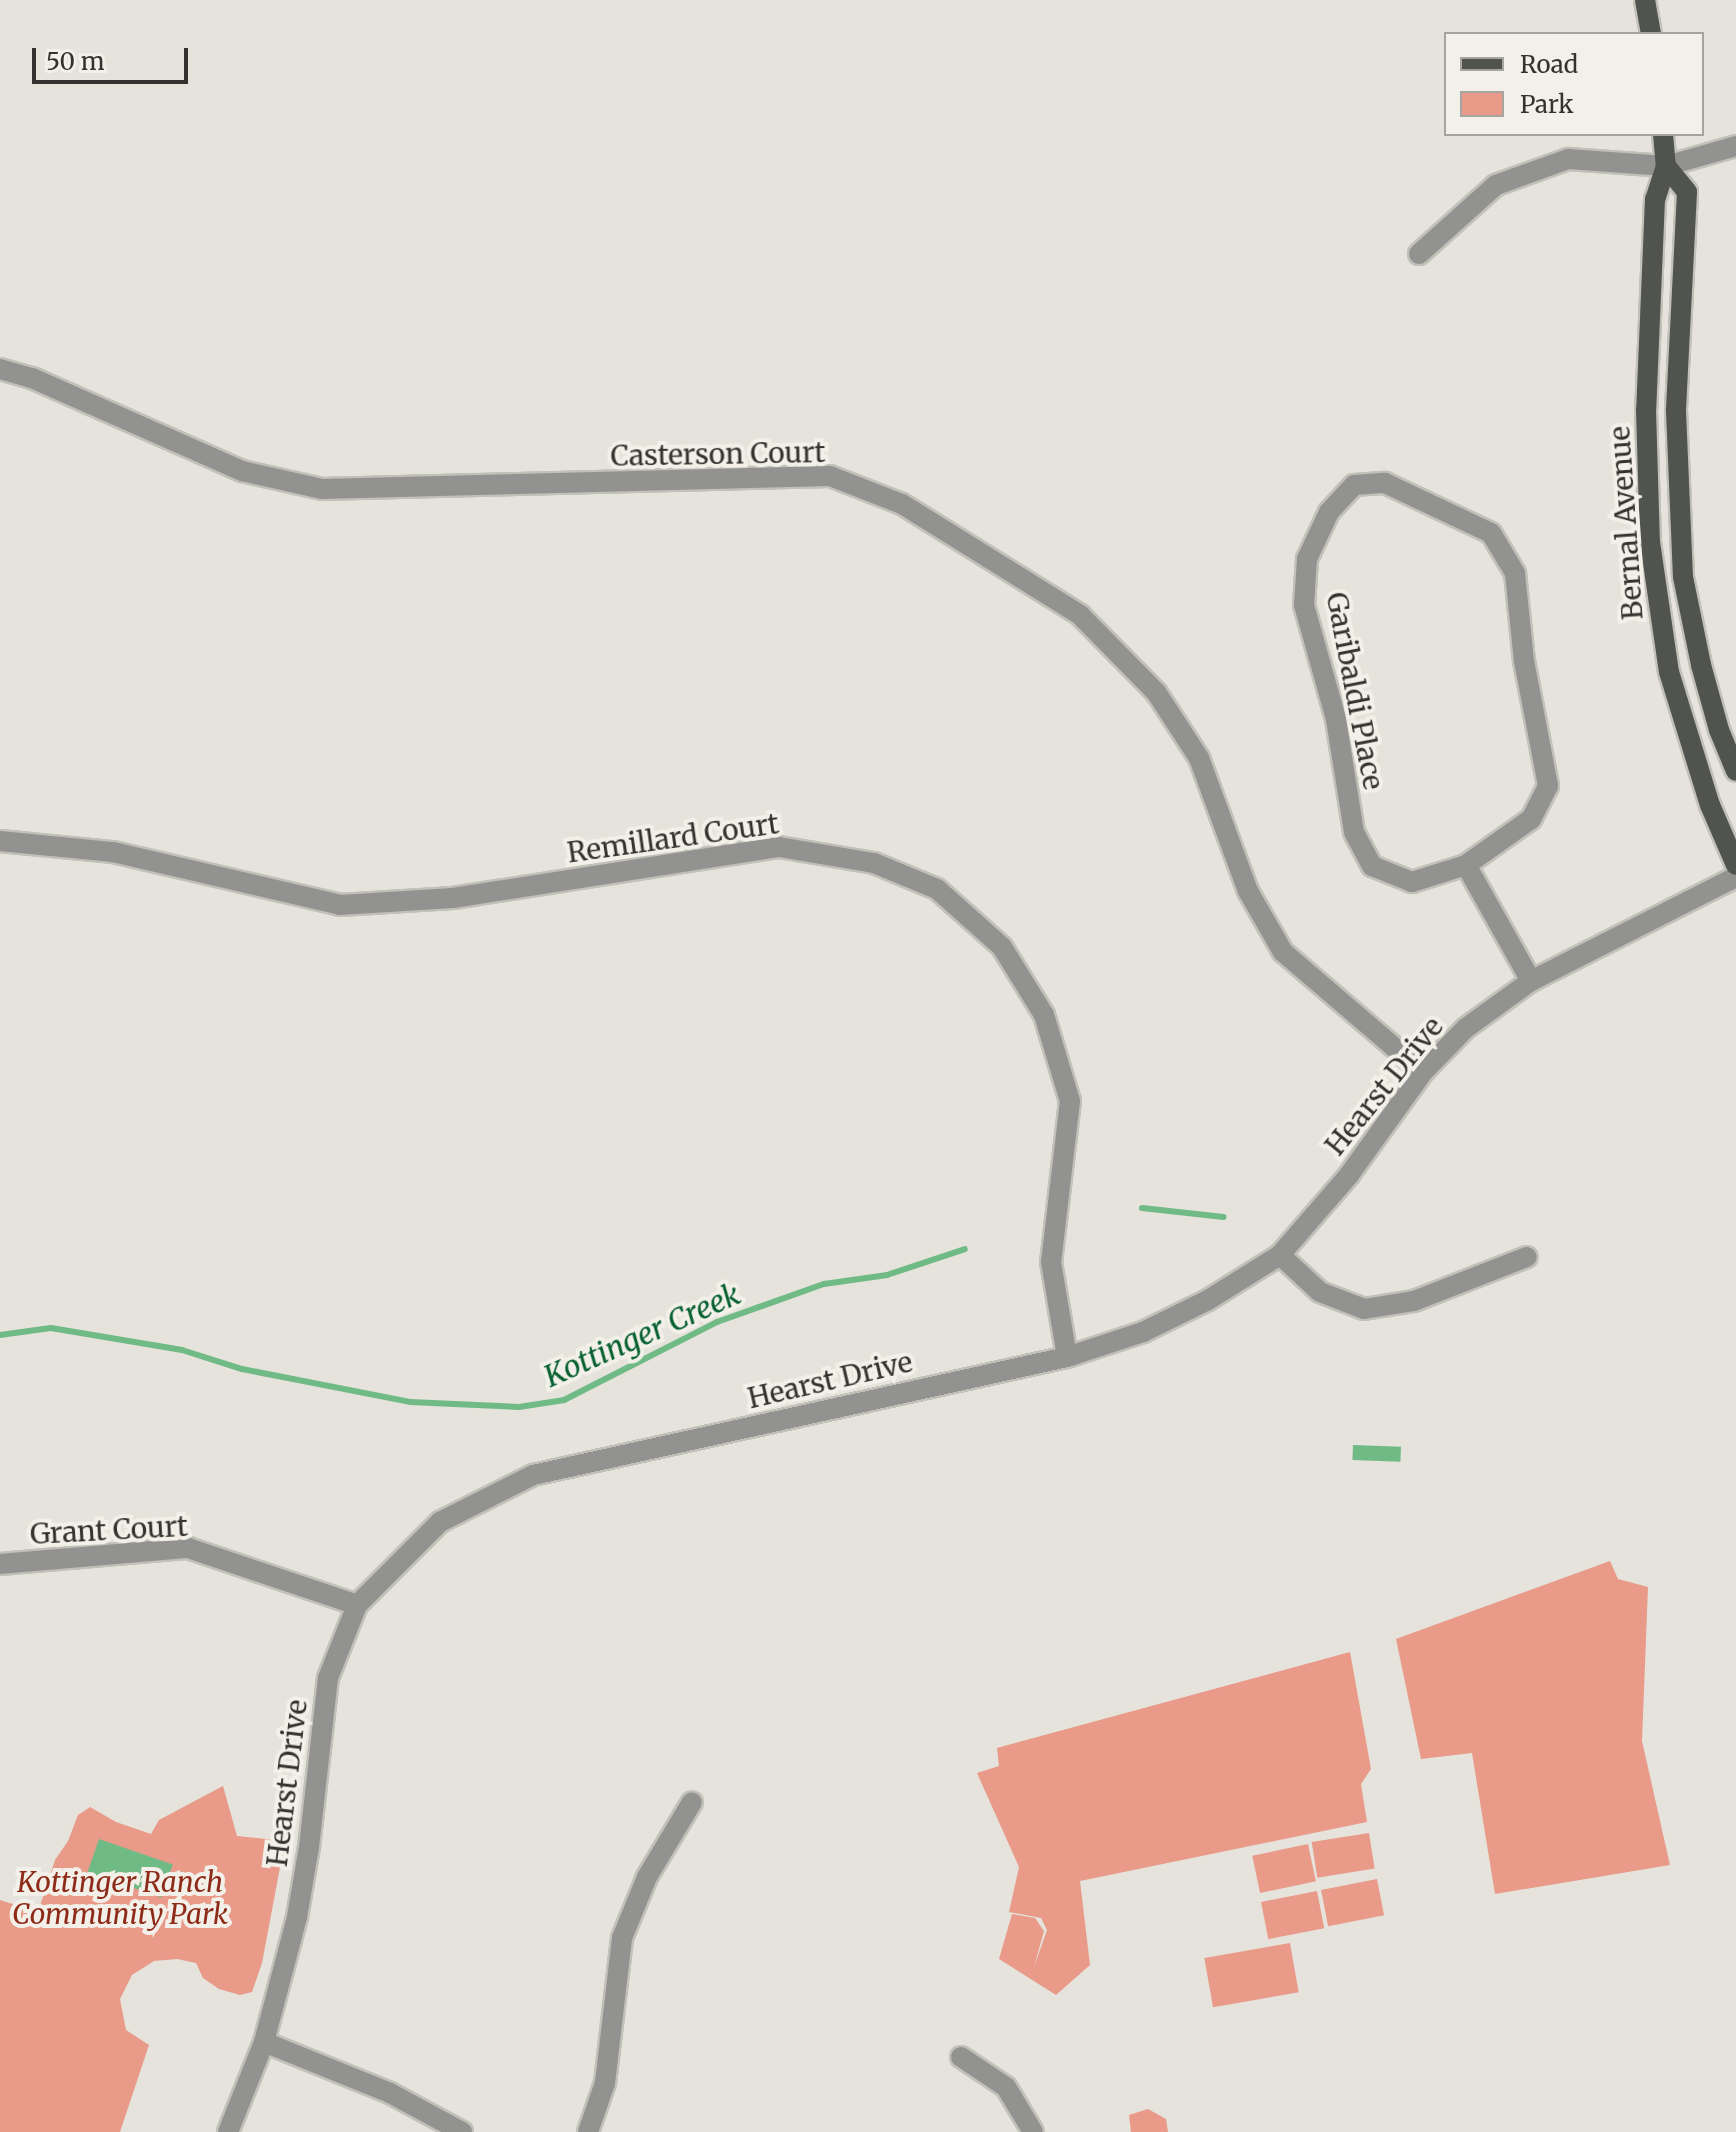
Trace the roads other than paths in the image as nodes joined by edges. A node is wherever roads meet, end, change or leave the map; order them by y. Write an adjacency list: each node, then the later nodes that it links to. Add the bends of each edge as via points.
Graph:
1 (1645, 0): 2 (main road)
2 (1651, 32)
3 (1663, 136): 5 (main road, Bernal Avenue)
4 (1736, 146): 5 (street)
5 (1666, 166): 6 (street, via 1568,159 1525,174 1496,185); 8 (main road, Bernal Avenue, via 1687,192 1676,411 1683,577 1701,665); 11 (main road, Bernal Avenue, via 1655,199 1646,410 1650,542 1669,672 1710,805)
6 (1419, 254)
7 (0, 369): 14 (street, Casterson Court, via 32,378 242,471 322,489 830,476 902,504 1080,615 1156,692 1199,758 1248,891 1283,952)
8 (1736, 771)
9 (0, 841): 17 (street, Remillard Court, via 113,852 340,905 453,898 779,847 874,863 937,889 1002,947 1044,1015 1070,1101 1051,1262)
10 (1466, 865): 10 (street, Garibaldi Place, via 1531,819 1548,786 1524,661 1515,573 1491,533 1385,483 1354,485 1329,512 1307,559 1304,605 1336,719 1354,832 1372,866 1412,882); 13 (street)
11 (1736, 865)
12 (1736, 877): 13 (street, Hearst Drive)
13 (1531, 981): 14 (street, Hearst Drive, via 1466,1028)
14 (1423, 1072): 15 (street, Hearst Drive, via 1349,1175)
15 (1280, 1255): 16 (street, via 1320,1292 1364,1309 1414,1301); 17 (street, Hearst Drive, via 1143,1332)
16 (1527, 1257)
17 (1067, 1357): 19 (street, Hearst Drive, via 533,1475 440,1522)
18 (0, 1564): 19 (street, Grant Court, via 188,1548)
19 (357, 1605): 21 (street, Hearst Drive, via 328,1678 297,1917)
20 (692, 1802): 25 (street, via 647,1877 622,1938 605,2083)
21 (264, 2042): 23 (street, Hearst Drive); 24 (street, via 390,2093)
22 (961, 2057): 26 (street, via 1006,2087)
23 (228, 2132)
24 (462, 2132)
25 (588, 2132)
26 (1033, 2132)

